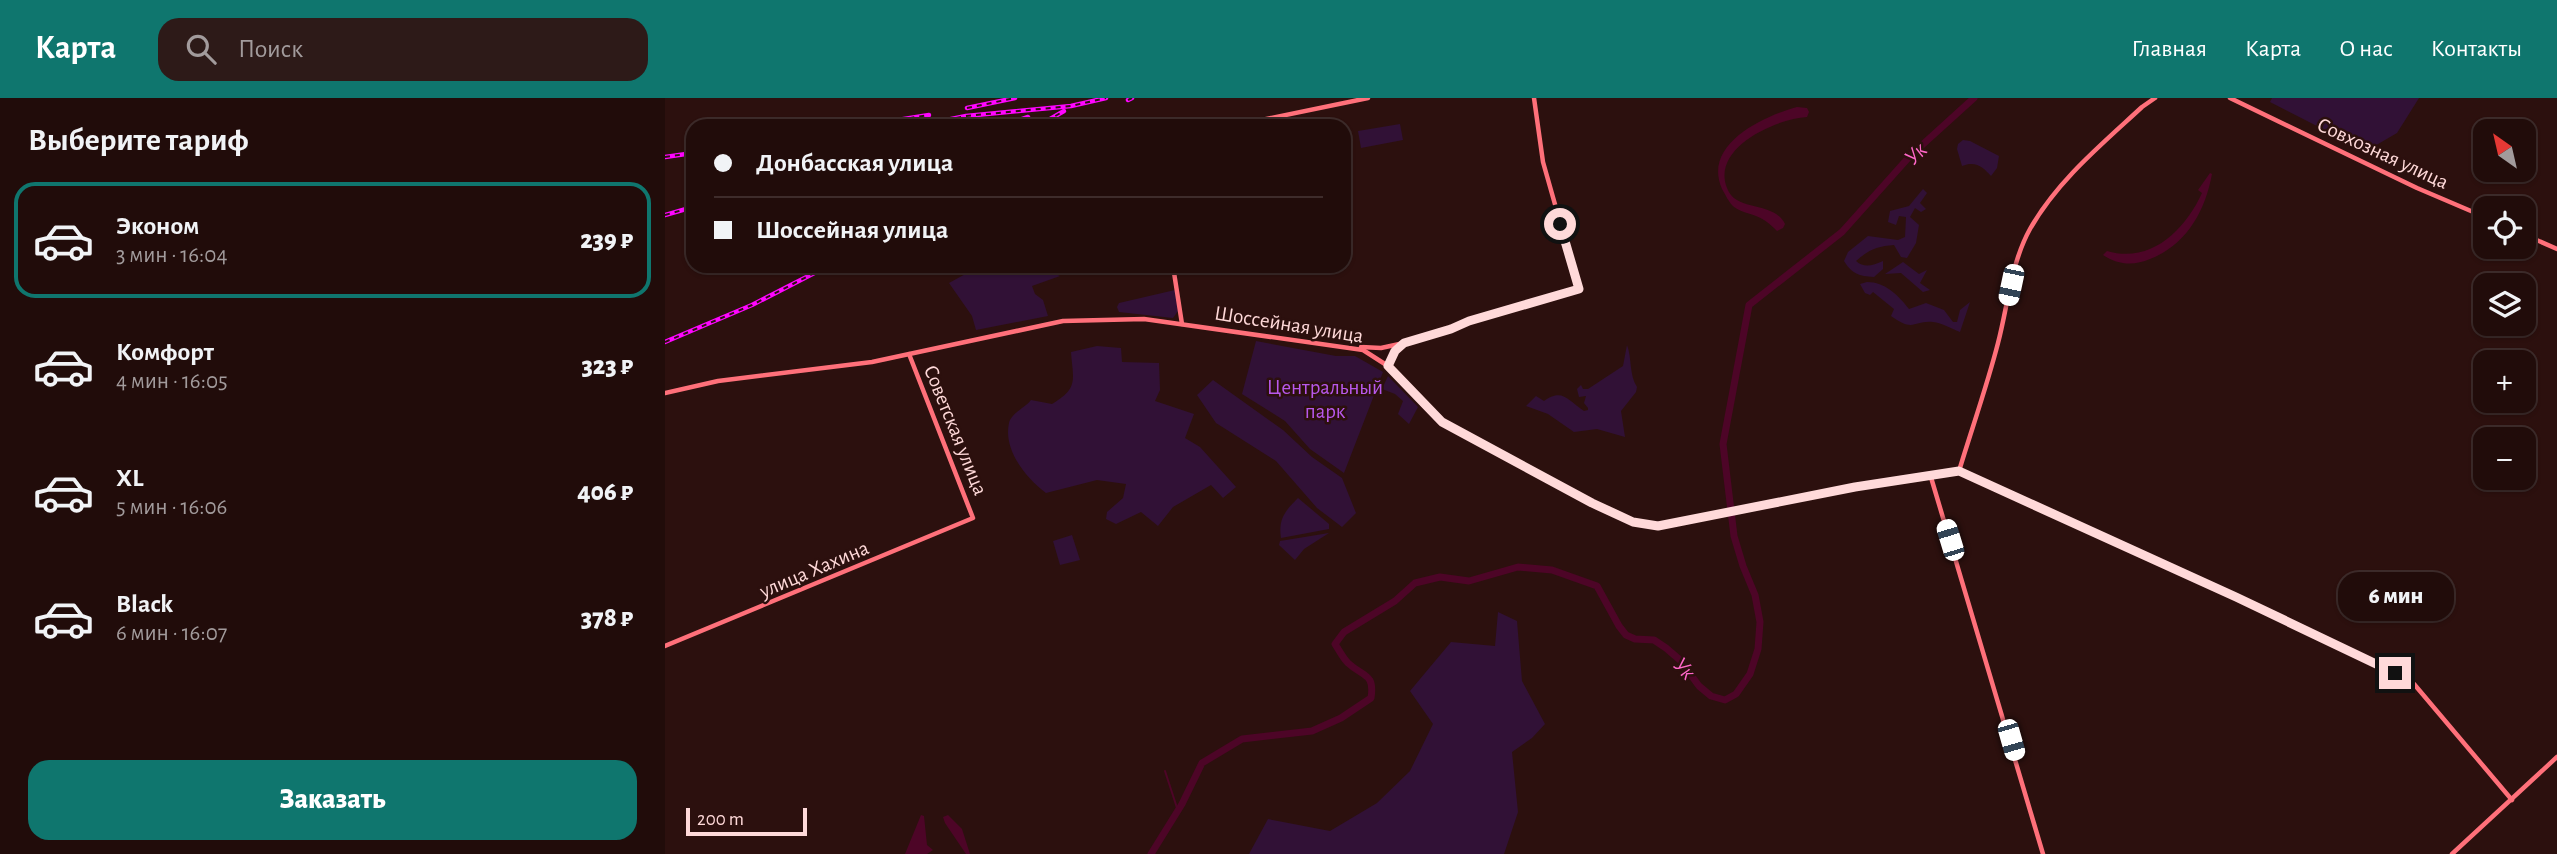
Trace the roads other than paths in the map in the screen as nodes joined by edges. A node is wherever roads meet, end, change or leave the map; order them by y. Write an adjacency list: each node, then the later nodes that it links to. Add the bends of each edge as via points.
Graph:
1 (1368, 98): 5 (street)
2 (1534, 98): 11 (street, via 1543,162 1579,289)
3 (2155, 98): 16 (street, via 2067,179 2029,232 2016,263 1998,344)
4 (2229, 98): 6 (street, Совхозная улица)
5 (1267, 119)
6 (2473, 212)
7 (2536, 240): 8 (street)
8 (2557, 249)
9 (1174, 273): 10 (street)
10 (1182, 324): 12 (street, Шоссейная улица); 13 (street, Шоссейная улица, via 1144,319 1063,321)
11 (1404, 343): 12 (street); 14 (street)
12 (1352, 347): 14 (street, Шоссейная улица, via 1369,352)
13 (909, 354): 15 (street, Шоссейная улица); 18 (street, Советская улица)
14 (1388, 366): 17 (street, Шоссейная улица, via 1442,422 1633,522 1658,526)
15 (665, 393)
16 (1959, 471): 17 (street, Шоссейная улица); 21 (street, via 2414,684)
17 (1930, 474): 22 (street)
18 (973, 518): 19 (street, улица Хахина)
19 (665, 646)
20 (2557, 757): 21 (street)
21 (2512, 800): 23 (street)
22 (2043, 854)
23 (2452, 854)

